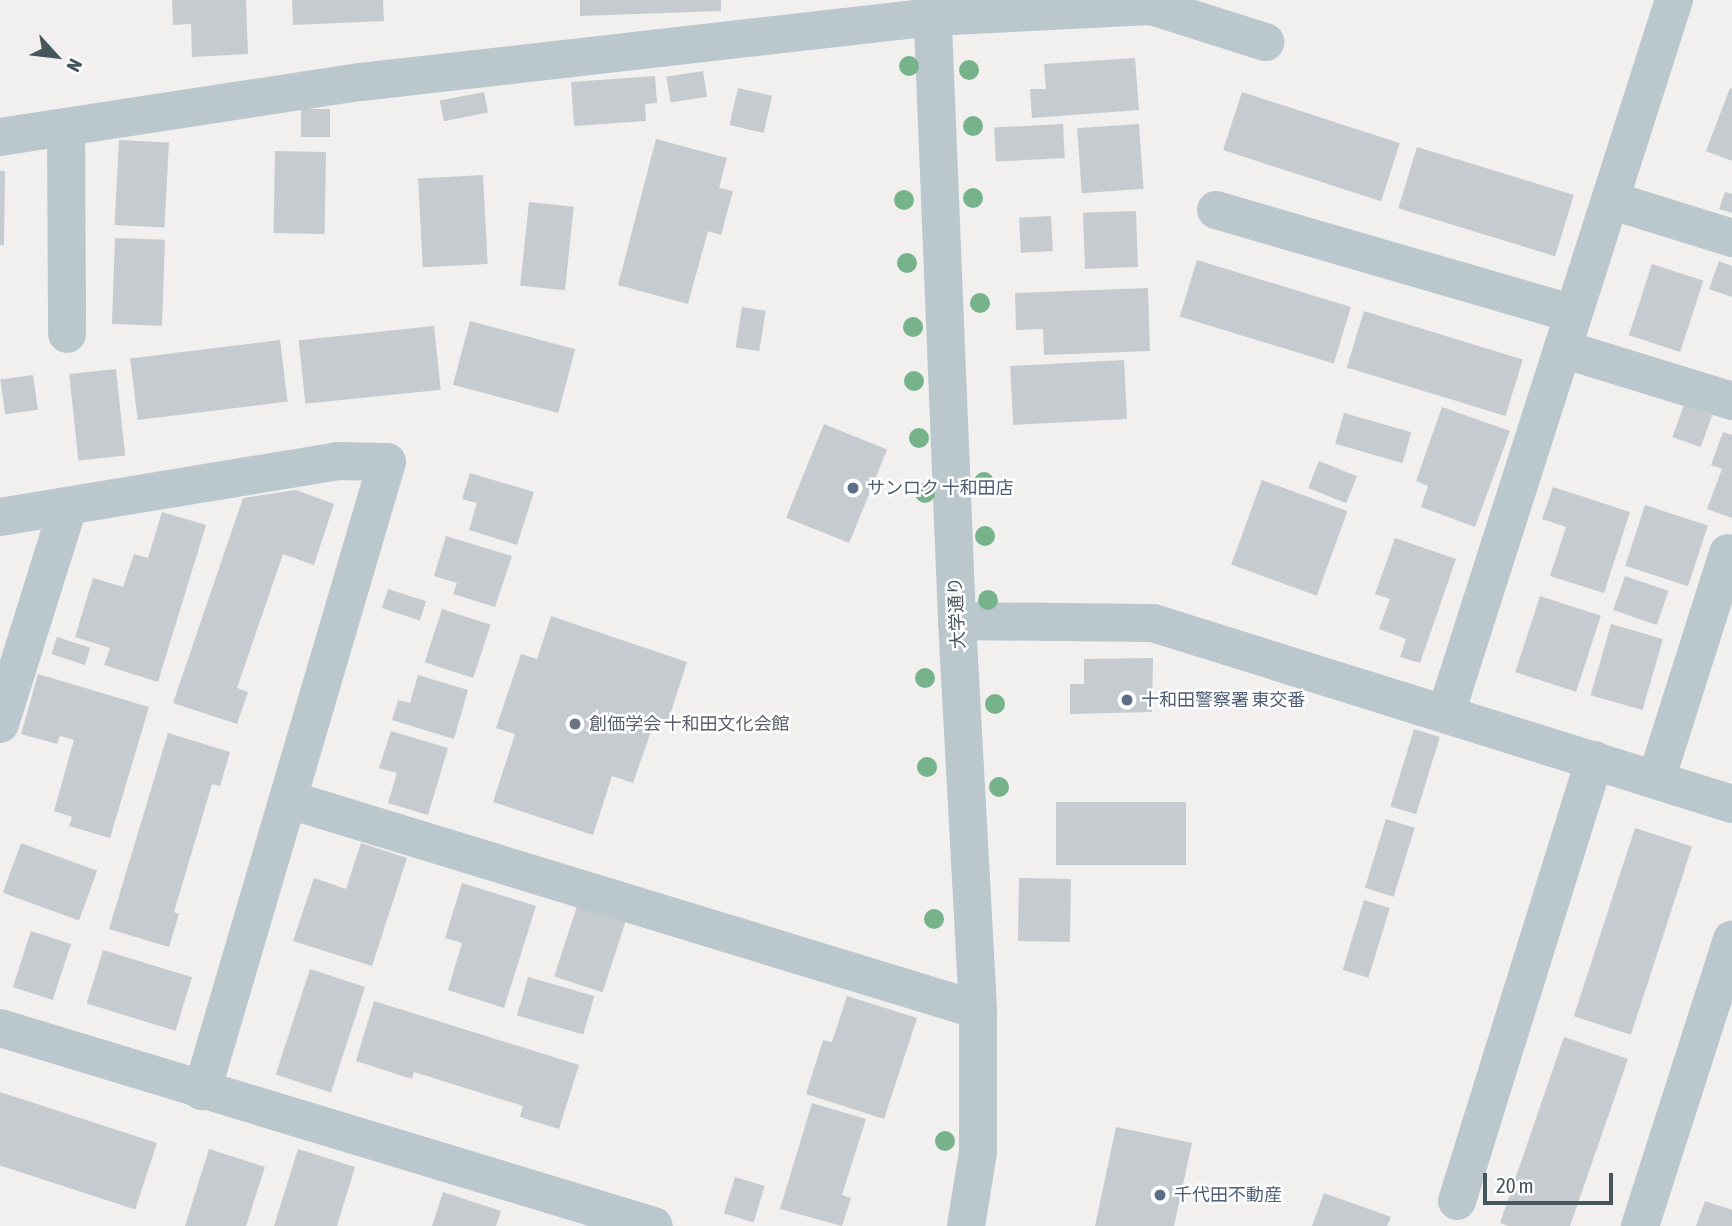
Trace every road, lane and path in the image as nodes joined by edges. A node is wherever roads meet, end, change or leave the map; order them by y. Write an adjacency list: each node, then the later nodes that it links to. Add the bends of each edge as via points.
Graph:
1 (1674, 0): 6 (street)
2 (932, 9): 3 (street, via 1151,6); 4 (street, via 360,82); 15 (street, 大学通り)
3 (1265, 42)
4 (66, 127): 5 (street); 10 (street)
5 (0, 137)
6 (1610, 200): 8 (street); 9 (street)
7 (1216, 210): 9 (street)
8 (1732, 239)
9 (1568, 332): 11 (street); 16 (street)
10 (67, 334)
11 (1732, 401)
12 (68, 507): 13 (street); 17 (street); 20 (street, via 337,461 387,462)
13 (0, 517)
14 (1728, 553): 19 (street)
15 (957, 621): 16 (street, via 1153,623); 23 (street, 大学通り)
16 (1446, 713): 18 (street)
17 (0, 724)
18 (1594, 760): 19 (street); 26 (street)
19 (1656, 780): 21 (street)
20 (290, 800): 23 (street); 25 (street)
21 (1732, 804)
22 (1732, 939): 29 (street)
23 (978, 1010): 28 (street, 大学通り, via 978,1152)
24 (0, 1028): 25 (street)
25 (202, 1091): 27 (street)
26 (1457, 1201)
27 (654, 1226)
28 (967, 1226)
29 (1640, 1226)

